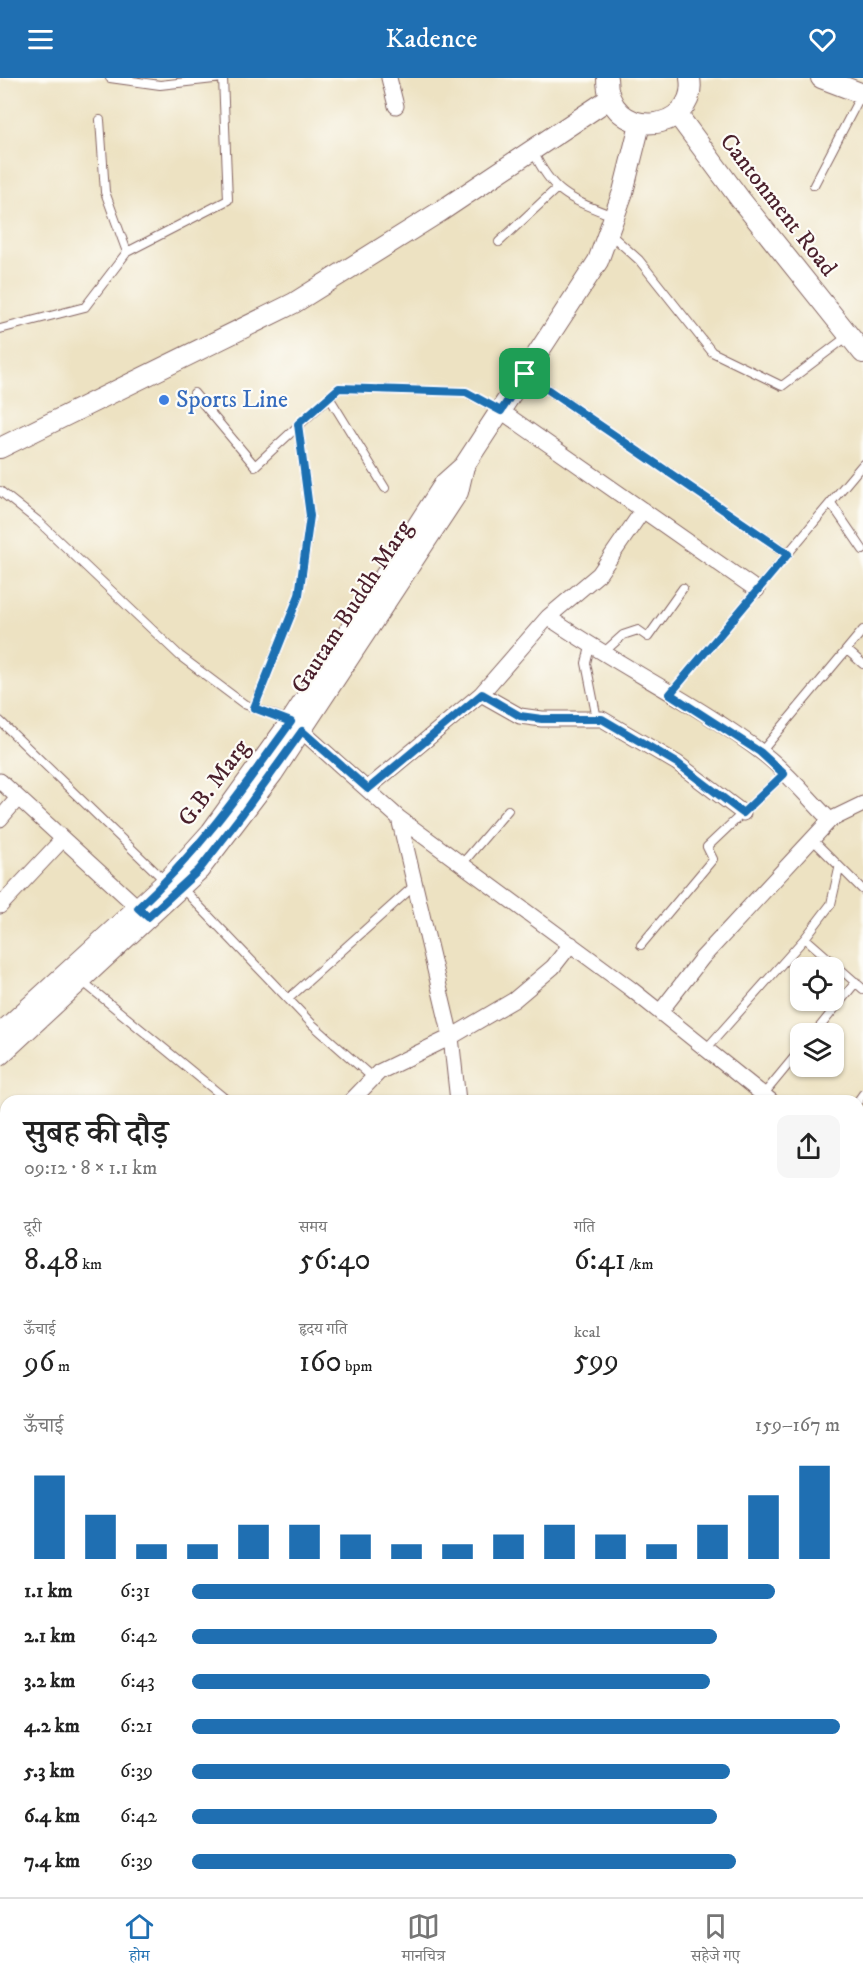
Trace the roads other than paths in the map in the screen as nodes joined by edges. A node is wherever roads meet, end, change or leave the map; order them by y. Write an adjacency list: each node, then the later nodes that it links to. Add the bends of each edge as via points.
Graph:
1 (110, 78): 2 (lane, via 160,85)
2 (223, 78): 18 (lane, via 228,200)
3 (388, 78): 9 (street)
4 (607, 78): 8 (street)
5 (690, 78): 10 (street, via 692,85 686,103)
6 (821, 78): 7 (street)
7 (862, 94): 14 (lane)
8 (609, 99): 12 (street, via 628,120); 13 (street)
9 (396, 106)
10 (677, 114): 12 (street, via 661,123); 20 (street, Cantonment Road)
11 (100, 120): 18 (lane, via 105,192)
12 (640, 124): 16 (street, G.B. Marg)
13 (533, 150): 15 (lane, via 543,173); 27 (street, via 294,303)
14 (814, 185)
15 (556, 189): 16 (lane); 17 (lane)
16 (611, 224): 20 (lane, via 712,352 782,386); 22 (street, G.B. Marg, via 598,261)
17 (499, 242)
18 (127, 252): 19 (lane, via 85,307)
19 (0, 329)
20 (848, 335): 21 (street, Cantonment Road)
21 (863, 354)
22 (525, 374): 25 (street, G.B. Marg); 34 (lane)
23 (194, 393): 26 (lane, via 255,466)
24 (328, 397): 25 (lane, via 339,388 466,392); 26 (lane); 29 (lane)
25 (501, 411): 32 (street); 47 (street, G.B. Marg, via 464,466 445,483)
26 (298, 424): 44 (lane, via 310,516 299,595)
27 (0, 448)
28 (863, 464): 31 (lane)
29 (385, 488)
30 (0, 491): 44 (lane, via 39,522 180,656)
31 (831, 502): 33 (lane); 34 (lane)
32 (643, 510): 36 (street); 37 (street, via 599,574)
33 (863, 550)
34 (788, 554): 36 (lane)
35 (683, 588): 39 (lane, via 648,638 638,630)
36 (757, 590): 43 (lane)
37 (548, 617): 39 (street); 42 (street)
38 (863, 630): 40 (lane)
39 (596, 650): 43 (street); 45 (lane, via 586,663)
40 (847, 650): 41 (lane); 48 (lane)
41 (863, 664)
42 (482, 694): 45 (street, via 520,716); 51 (street)
43 (670, 694): 48 (street)
44 (254, 708): 47 (lane)
45 (597, 719): 55 (street, via 615,725 677,763)
46 (0, 721): 63 (lane)
47 (297, 726): 51 (street); 63 (street, G.B. Marg)
48 (760, 752): 49 (street)
49 (784, 774): 55 (lane); 58 (street)
50 (0, 781): 52 (street)
51 (368, 789): 56 (street)
52 (18, 798): 57 (street); 59 (street)
53 (863, 804): 58 (street)
54 (508, 810): 61 (lane)
55 (743, 813): 70 (lane, via 707,847 713,859)
56 (399, 818): 61 (street); 64 (street)
57 (0, 819)
58 (830, 820): 60 (street)
59 (63, 839): 66 (street); 67 (street)
60 (812, 839): 62 (lane); 75 (street, via 702,958)
61 (462, 864): 69 (street)
62 (839, 868): 65 (lane); 68 (lane, via 831,904)
63 (173, 884): 67 (street, G.B. Marg); 74 (lane)
64 (415, 885): 74 (lane); 78 (street)
65 (863, 890)
66 (0, 906)
67 (143, 913): 71 (street); 77 (street, G.B. Marg)
68 (805, 938): 72 (lane); 79 (lane)
69 (571, 944): 75 (street); 78 (street, via 553,967 514,1000)
70 (641, 945)
71 (81, 980): 80 (street); 83 (lane)
72 (856, 982): 73 (lane); 76 (lane)
73 (863, 989)
74 (288, 999): 82 (lane)
75 (660, 1012): 79 (street)
76 (822, 1023)
77 (0, 1034)
78 (451, 1037): 82 (street); 85 (street)
79 (706, 1049): 86 (street)
80 (0, 1055)
81 (790, 1065): 87 (lane)
82 (373, 1078): 84 (street)
83 (221, 1095)
84 (357, 1095)
85 (457, 1095)
86 (763, 1095)
87 (769, 1095)

